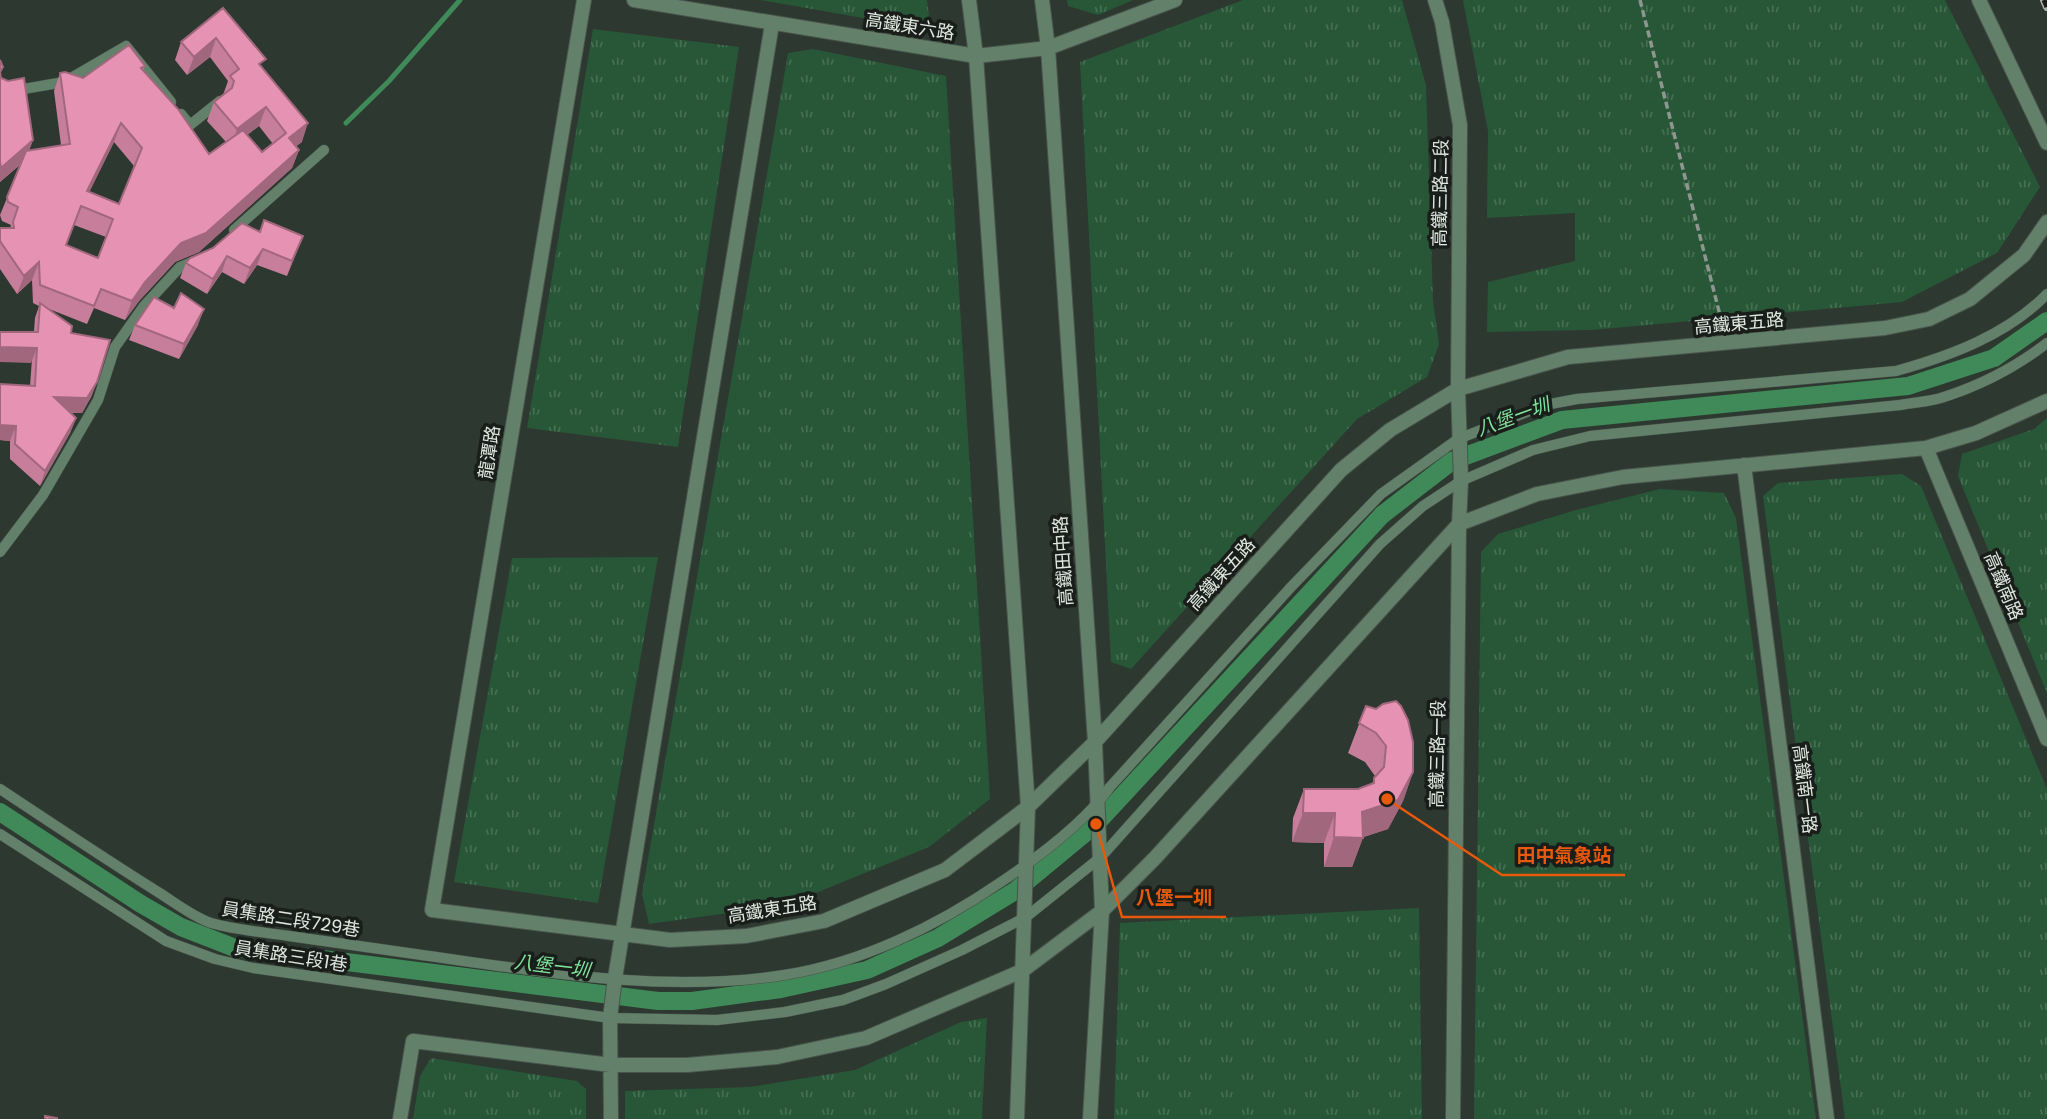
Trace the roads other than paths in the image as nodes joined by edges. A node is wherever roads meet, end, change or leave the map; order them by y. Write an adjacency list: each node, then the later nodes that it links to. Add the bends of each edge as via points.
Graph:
1 (584, 0): 36 (street, 龍潭路)
2 (634, 0): 8 (street, 高鐵東六路)
3 (969, 0): 10 (street)
4 (1042, 0): 9 (street, 高鐵田中路)
5 (1175, 0): 9 (street, 高鐵東六路)
6 (1435, 0): 20 (street, 高鐵三路二段, via 1460,125)
7 (1979, 0): 13 (street)
8 (772, 24): 10 (street, 高鐵東六路); 39 (street)
9 (1048, 48): 10 (street, 高鐵東六路); 29 (street, 高鐵田中路)
10 (976, 56): 32 (street)
11 (0, 93): 12 (lane, via 64,82 126,46 190,125)
12 (220, 101)
13 (2047, 143)
14 (324, 150): 16 (lane)
15 (2047, 222): 20 (street, 高鐵東五路, via 2024,255 1999,277 1970,299 1929,319 1885,328 1568,357)
16 (223, 240)
17 (203, 258): 27 (lane, via 180,267 115,347 99,400 43,495)
18 (2047, 294): 22 (lane, 員集路二段729巷, via 2029,313 1991,335 1896,371 1577,399 1545,405)
19 (2047, 343): 25 (lane, 員集路三段1巷, via 2023,361 1942,398 1590,436 1533,450)
20 (1458, 389): 22 (street, 高鐵三路一段); 29 (street, 高鐵東五路, via 1390,430 1341,470)
21 (2047, 401): 23 (street, via 1976,433)
22 (1458, 439): 25 (street, 高鐵三路一段); 31 (lane, 員集路二段729巷, via 1358,517)
23 (1926, 448): 24 (street); 28 (street, 高鐵南路)
24 (1744, 465): 26 (street, via 1623,477 1537,494); 49 (street, 高鐵南一路)
25 (1461, 481): 26 (street, 高鐵三路一段); 34 (lane, 員集路三段1巷, via 1423,506 1380,544)
26 (1459, 524): 37 (street); 48 (street, 高鐵三路一段)
27 (0, 552)
28 (2047, 739)
29 (1095, 742): 31 (street, 高鐵田中路); 32 (street, 高鐵東五路)
30 (0, 789): 41 (lane, 員集路二段729巷, via 208,922)
31 (1098, 803): 34 (street, 高鐵田中路); 35 (lane, 員集路二段729巷)
32 (1028, 807): 35 (street); 39 (street, 高鐵東五路, via 945,870 824,921 746,936 670,940)
33 (0, 834): 42 (lane, 員集路三段1巷, via 166,941 215,959)
34 (1101, 857): 37 (street, 高鐵田中路); 38 (lane, 員集路三段1巷)
35 (1027, 865): 38 (street); 41 (lane, 員集路二段729巷, via 936,922 875,950 830,964 785,975 693,982)
36 (432, 910): 39 (street, 高鐵東五路)
37 (1102, 911): 40 (street); 47 (street, 高鐵田中路)
38 (1026, 916): 40 (street); 42 (lane, 員集路三段1巷, via 924,967 843,1000 717,1020)
39 (623, 936): 41 (street)
40 (1022, 971): 43 (street, via 866,1038 777,1058); 46 (street)
41 (615, 978): 42 (street)
42 (610, 1018): 43 (street)
43 (611, 1065): 44 (street, via 413,1041); 45 (street)
44 (400, 1119)
45 (611, 1119)
46 (1017, 1119)
47 (1090, 1119)
48 (1453, 1119)
49 (1827, 1119)

